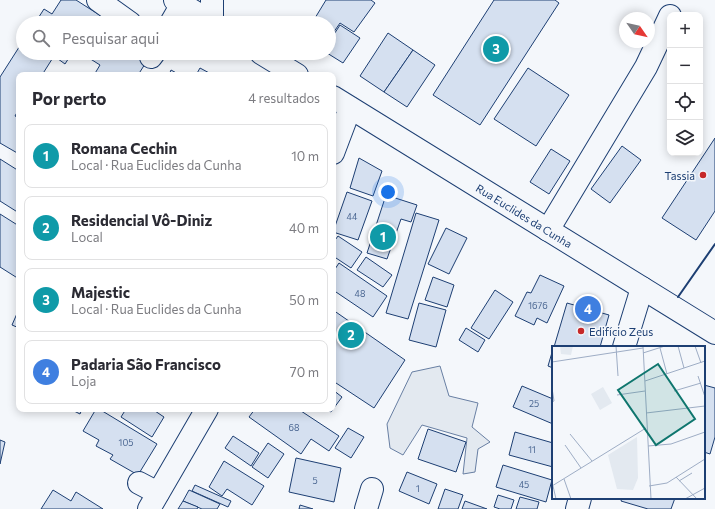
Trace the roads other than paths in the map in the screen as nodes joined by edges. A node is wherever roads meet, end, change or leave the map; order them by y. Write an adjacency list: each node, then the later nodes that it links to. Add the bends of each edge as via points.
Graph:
1 (98, 0): 6 (main road)
2 (212, 0): 9 (main road)
3 (676, 0): 5 (main road)
4 (179, 2): 7 (main road); 8 (main road)
5 (671, 12)
6 (120, 16)
7 (174, 16)
8 (201, 16)
9 (212, 16)
10 (667, 22): 15 (main road, via 646,67)
11 (272, 60): 12 (main road)
12 (292, 72)
13 (341, 102): 14 (main road); 15 (main road, Rua Euclides da Cunha)
14 (336, 134)
15 (548, 230): 16 (main road, Rua Euclides da Cunha)
16 (642, 288): 17 (main road, Rua Euclides da Cunha); 18 (main road)
17 (715, 333)
18 (624, 346)
19 (205, 412): 22 (main road)
20 (139, 483): 22 (main road)
21 (580, 499): 23 (main road)
22 (153, 501)
23 (577, 509)

